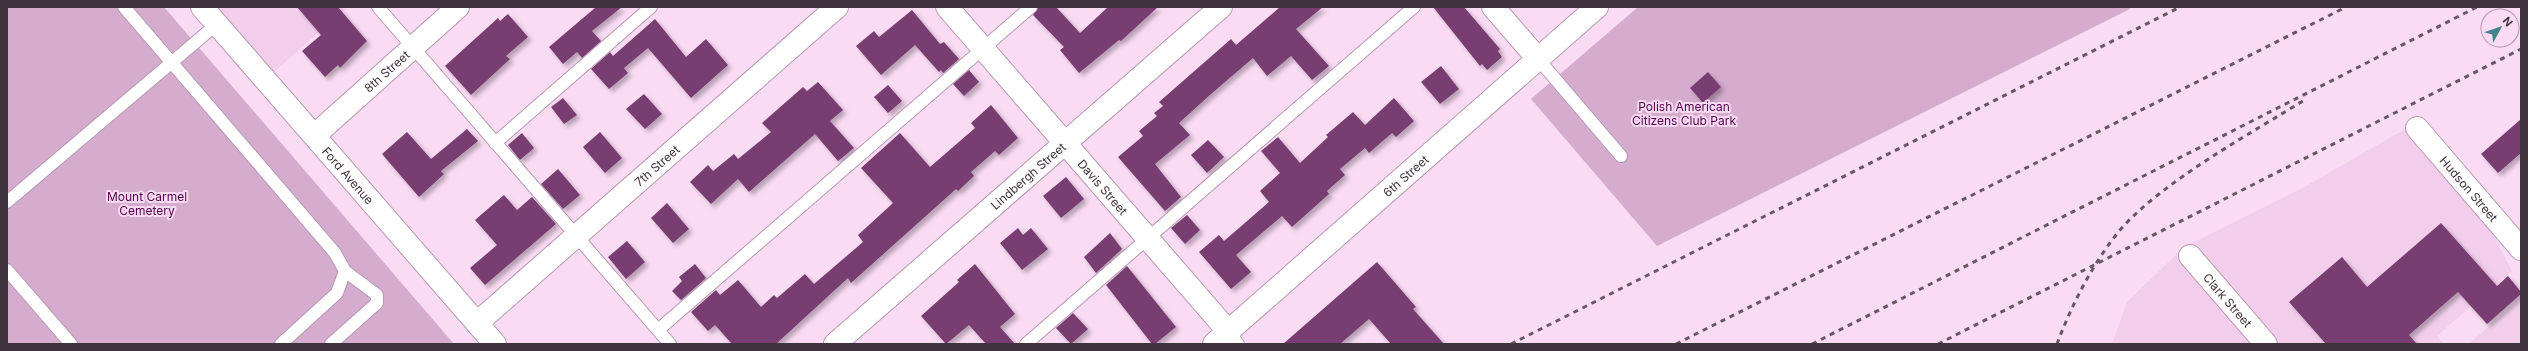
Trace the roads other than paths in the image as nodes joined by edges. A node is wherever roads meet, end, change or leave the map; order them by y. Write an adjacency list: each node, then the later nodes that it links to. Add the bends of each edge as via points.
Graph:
1 (124, 7): 17 (lane)
2 (202, 7): 13 (street, Ford Avenue)
3 (378, 7): 14 (lane)
4 (458, 7): 14 (street, 8th Street)
5 (651, 7): 20 (lane)
6 (837, 7): 24 (street, 7th Street)
7 (947, 7): 15 (street, Davis Street)
8 (1031, 7): 15 (lane)
9 (1221, 7): 21 (street, Lindbergh Street)
10 (1414, 7): 25 (lane)
11 (1493, 7): 16 (street)
12 (1598, 7): 16 (street, 6th Street)
13 (217, 24): 17 (lane); 19 (street, Ford Avenue)
14 (412, 47): 19 (street, 8th Street); 20 (lane)
15 (983, 50): 21 (street, Davis Street); 31 (lane)
16 (1539, 60): 22 (lane); 32 (street, 6th Street)
17 (171, 63): 23 (lane); 29 (lane, via 335,252)
18 (2417, 128): 26 (street, Hudson Street)
19 (314, 136): 30 (street, Ford Avenue)
20 (495, 143): 24 (lane)
21 (1066, 143): 25 (street, Davis Street); 38 (street, Lindbergh Street)
22 (1621, 156)
23 (7, 202)
24 (576, 236): 30 (street, 7th Street); 31 (lane)
25 (1147, 239): 32 (street, Davis Street); 39 (lane)
26 (2521, 249)
27 (2190, 256): 40 (street, Clark Street)
28 (7, 270): 33 (lane)
29 (345, 271): 34 (lane, via 338,293); 35 (lane, via 377,295 377,303)
30 (476, 323): 36 (street, Ford Avenue)
31 (658, 330): 37 (lane)
32 (1227, 340)
33 (71, 344)
34 (281, 344)
35 (331, 344)
36 (495, 344)
37 (670, 344)
38 (835, 344)
39 (1026, 344)
40 (2266, 344)

